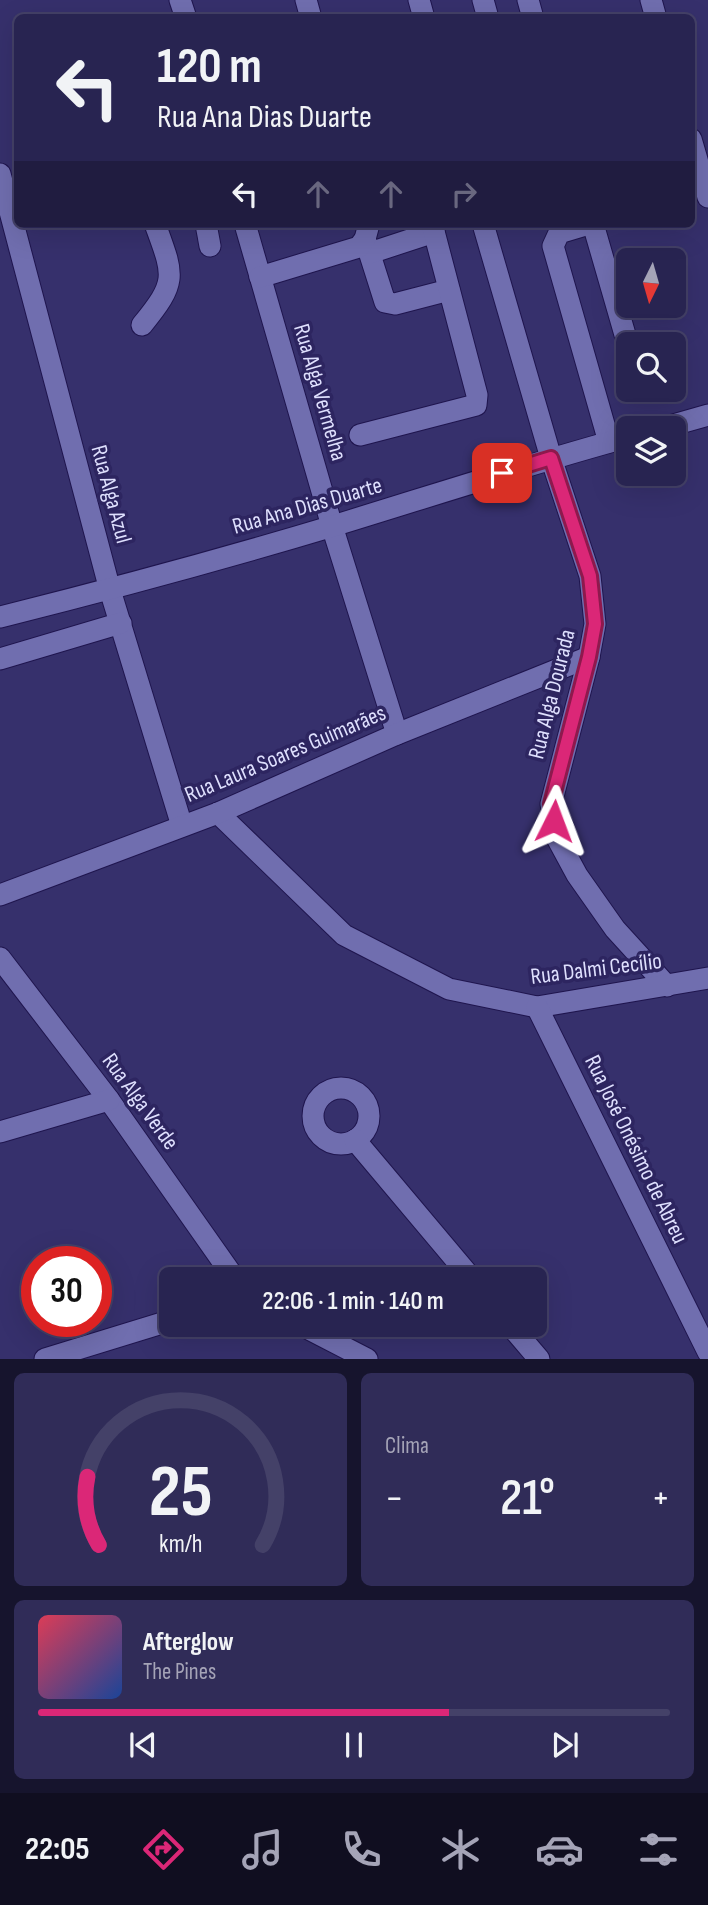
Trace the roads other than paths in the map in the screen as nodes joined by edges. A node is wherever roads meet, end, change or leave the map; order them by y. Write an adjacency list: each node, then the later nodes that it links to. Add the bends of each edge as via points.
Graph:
1 (695, 153): 3 (street)
2 (0, 174): 4 (street, Rua Alga Azul)
3 (708, 197)
4 (14, 204)
5 (24, 228): 26 (street, Rua Alga Azul)
6 (156, 228): 17 (street, via 171,268 166,296)
7 (207, 228): 14 (street)
8 (246, 228): 15 (street, Rua Alga Vermelha)
9 (433, 228): 13 (street); 16 (street)
10 (484, 228): 24 (street, Rua Alga Dourada)
11 (577, 228): 21 (street, via 559,233 553,246)
12 (592, 228): 18 (street)
13 (368, 239): 15 (street, via 359,247); 16 (street, via 385,302)
14 (211, 246)
15 (260, 277): 25 (street, Rua Alga Vermelha)
16 (449, 290): 22 (street, via 476,405)
17 (142, 326)
18 (624, 332)
19 (708, 415): 20 (street)
20 (686, 421)
21 (616, 431)
22 (360, 435)
23 (616, 441): 24 (street, Rua Ana Dias Duarte)
24 (551, 458): 25 (street, Rua Ana Dias Duarte); 29 (street, Rua Alga Dourada, via 590,576 595,624)
25 (332, 526): 26 (street, Rua Ana Dias Duarte); 31 (street, Rua Alga Vermelha)
26 (110, 590): 27 (street, Rua Ana Dias Duarte); 28 (street, Rua Alga Azul)
27 (0, 617)
28 (121, 623): 30 (street); 33 (street, Rua Alga Azul)
29 (589, 657): 31 (street, Rua Laura Soares Guimarães); 37 (street, Rua Alga Dourada, via 551,804 556,838 615,929)
30 (0, 659)
31 (397, 734): 32 (street, Rua Laura Soares Guimarães)
32 (218, 813): 33 (street, Rua Laura Soares Guimarães); 38 (street, Rua Dalmi Cecílio, via 344,934 449,989)
33 (182, 826): 34 (street, Rua Laura Soares Guimarães)
34 (0, 895)
35 (0, 958): 39 (street, Rua Alga Verde)
36 (708, 978): 37 (street, Rua Dalmi Cecílio)
37 (667, 986): 38 (street, Rua Dalmi Cecílio)
38 (537, 1007): 47 (street, Rua José Onésimo de Abreu)
39 (109, 1100): 40 (street); 42 (street, Rua Alga Verde)
40 (0, 1132)
41 (355, 1140): 43 (street)
42 (227, 1267)
43 (462, 1267)
44 (159, 1324): 48 (street)
45 (324, 1337): 49 (street)
46 (520, 1337): 50 (street)
47 (708, 1352)
48 (45, 1359)
49 (367, 1359)
50 (539, 1359)

